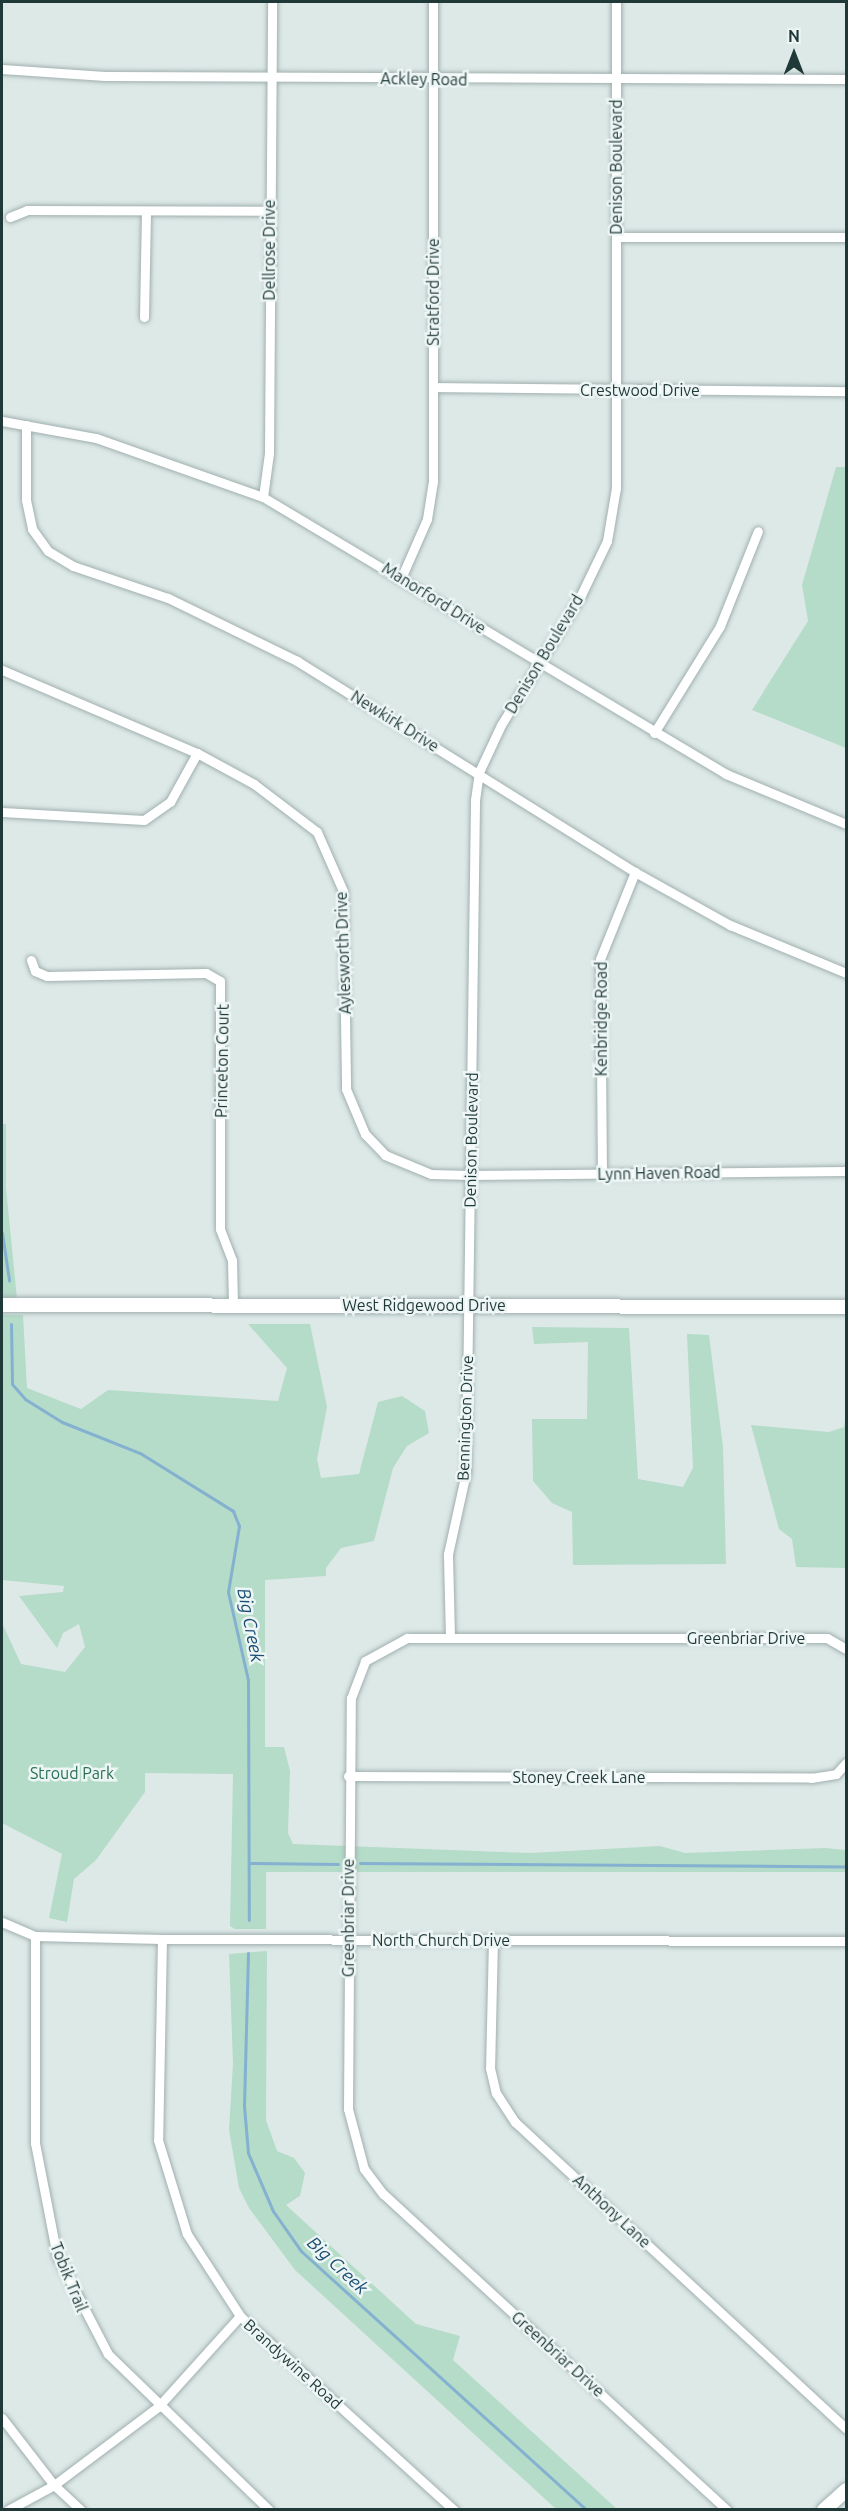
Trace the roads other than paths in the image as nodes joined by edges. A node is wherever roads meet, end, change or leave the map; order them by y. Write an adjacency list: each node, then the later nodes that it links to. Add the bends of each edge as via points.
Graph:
1 (272, 2): 5 (street, Dellrose Drive)
2 (433, 2): 6 (street, Stratford Drive)
3 (616, 2): 7 (street, Denison Boulevard)
4 (2, 69): 5 (street, Ackley Road, via 105,76)
5 (272, 76): 6 (street, Ackley Road); 10 (street, Dellrose Drive)
6 (433, 80): 7 (street, Ackley Road); 15 (street, Stratford Drive)
7 (616, 80): 8 (street, Ackley Road); 12 (street, Denison Boulevard)
8 (846, 80)
9 (146, 212): 10 (street); 11 (street, via 27,210); 14 (street)
10 (269, 212): 20 (street, Dellrose Drive, via 269,453)
11 (10, 217)
12 (616, 237): 13 (street); 16 (street, Denison Boulevard)
13 (846, 237)
14 (144, 317)
15 (433, 387): 16 (street, Crestwood Drive); 22 (street, Stratford Drive, via 433,482 427,519)
16 (616, 391): 17 (street, Crestwood Drive); 23 (street, Denison Boulevard, via 616,488 606,541 581,595)
17 (846, 391)
18 (2, 422): 19 (street, Manorford Drive)
19 (26, 425): 20 (street, Manorford Drive, via 96,438); 27 (street, Newkirk Drive, via 26,500 32,529 48,551 73,566 225,623)
20 (263, 497): 22 (street, Manorford Drive)
21 (758, 531): 25 (street, via 720,626)
22 (402, 576): 23 (street, Manorford Drive)
23 (537, 664): 25 (street, Manorford Drive); 27 (street, Denison Boulevard)
24 (2, 670): 26 (street, Aylesworth Drive)
25 (654, 733): 29 (street, Manorford Drive, via 726,774)
26 (197, 753): 28 (street, via 170,802 144,820); 35 (street, Aylesworth Drive, via 298,814 331,856 345,913 346,1089 365,1134 406,1166 431,1174)
27 (479, 772): 30 (street, Newkirk Drive); 35 (street, Denison Boulevard)
28 (2, 812)
29 (846, 824)
30 (635, 872): 32 (street, Newkirk Drive, via 730,925); 34 (street, Kenbridge Road, via 600,959)
31 (31, 960): 37 (street, Princeton Court, via 35,971 47,976 206,973 220,981 220,1226 233,1262)
32 (846, 973)
33 (846, 1171): 34 (street, Lynn Haven Road)
34 (602, 1174): 35 (street, Lynn Haven Road)
35 (471, 1175): 38 (street, Denison Boulevard)
36 (2, 1305): 37 (main road, West Ridgewood Drive)
37 (233, 1305): 38 (main road, West Ridgewood Drive)
38 (469, 1305): 39 (main road, West Ridgewood Drive); 40 (street, Bennington Drive, via 466,1472 448,1554)
39 (846, 1307)
40 (450, 1638): 41 (street, Greenbriar Drive, via 827,1638); 43 (street, Greenbriar Drive, via 407,1638 365,1661 351,1698)
41 (846, 1649)
42 (846, 1763): 43 (street, Stoney Creek Lane, via 836,1774 811,1778)
43 (348, 1776): 47 (street, Greenbriar Drive)
44 (2, 1922): 45 (street, North Church Drive)
45 (35, 1936): 46 (street, North Church Drive); 51 (street, Tobik Trail, via 35,2143 57,2256 108,2354)
46 (162, 1939): 47 (street, North Church Drive); 50 (street, Brandywine Road, via 159,2140 187,2234)
47 (348, 1940): 48 (street, North Church Drive); 60 (street, Greenbriar Drive, via 348,2109 364,2169 382,2194)
48 (493, 1940): 49 (street, North Church Drive); 53 (street, Anthony Lane, via 490,2068 496,2093 515,2122)
49 (846, 1941)
50 (240, 2316): 51 (street); 59 (street, Brandywine Road)
51 (158, 2407): 54 (street); 58 (street, Tobik Trail)
52 (2, 2418): 54 (street)
53 (846, 2429)
54 (54, 2485): 56 (street); 57 (street)
55 (846, 2490): 61 (main road)
56 (8, 2510)
57 (81, 2510)
58 (269, 2510)
59 (454, 2510)
60 (727, 2510)
61 (824, 2510)

